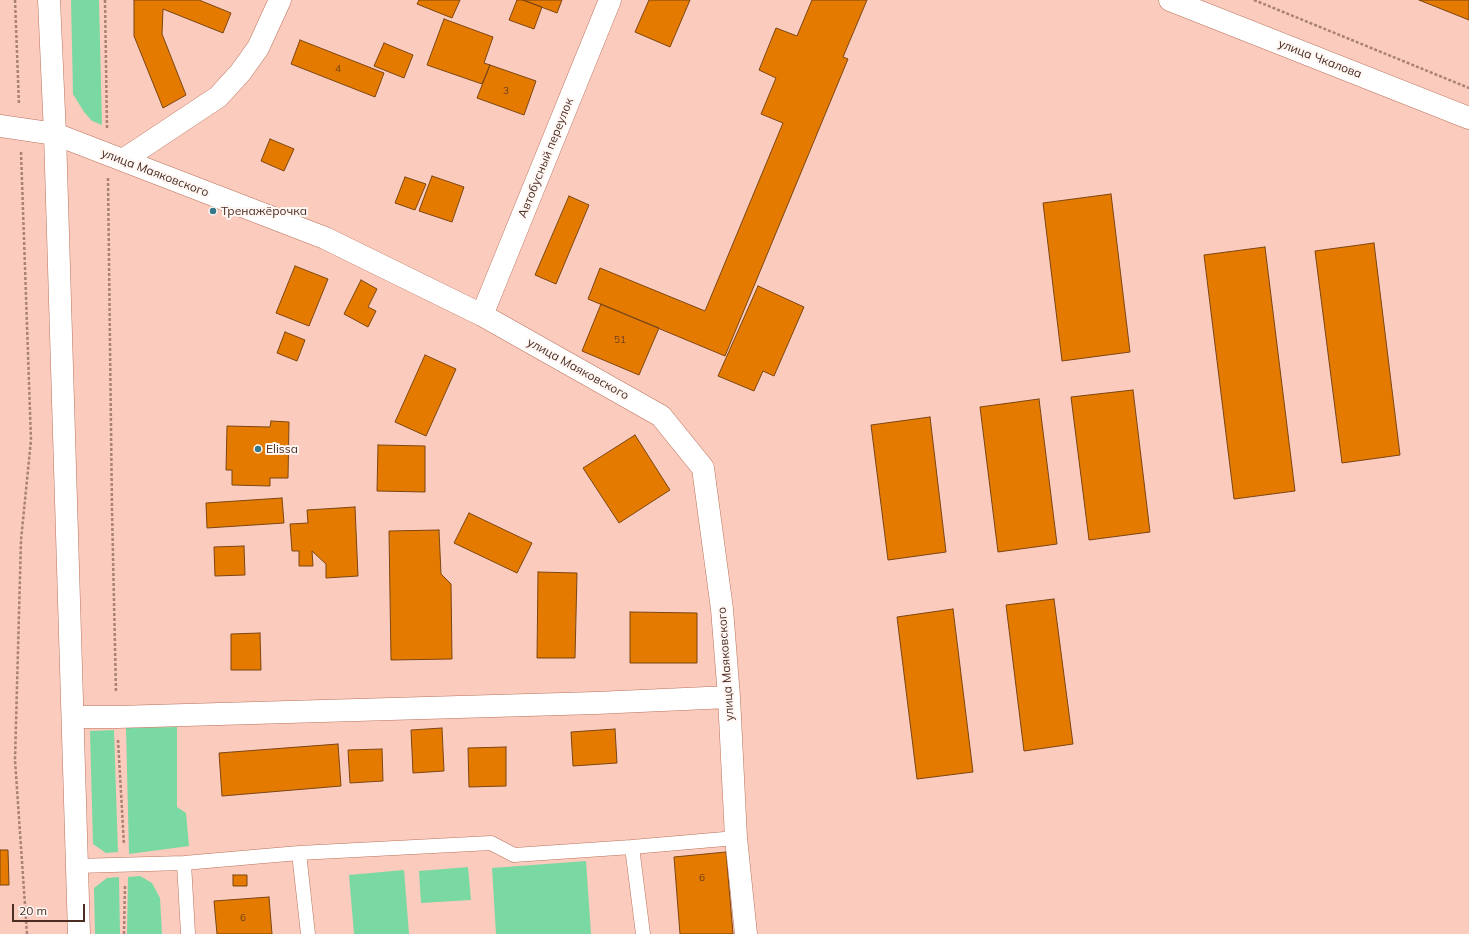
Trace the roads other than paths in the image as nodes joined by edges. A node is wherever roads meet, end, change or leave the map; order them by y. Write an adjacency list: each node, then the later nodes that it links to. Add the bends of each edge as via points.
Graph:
1 (49, 0): 7 (street)
2 (280, 0): 8 (street, via 258,48 218,97)
3 (610, 0): 9 (street, Автобусный переулок)
4 (1170, 0): 5 (street, улица Чкалова)
5 (1469, 118)
6 (10, 128): 7 (street, улица Маяковского)
7 (55, 134): 8 (street, улица Маяковского); 11 (street)
8 (115, 157): 9 (street, улица Маяковского, via 325,238)
9 (482, 315): 10 (street, улица Маяковского, via 661,416 703,468 722,609)
10 (729, 698): 11 (street, via 596,704); 12 (street, улица Маяковского)
11 (73, 717): 16 (street)
12 (736, 838): 13 (lane); 21 (street, улица Маяковского)
13 (632, 847): 14 (lane, via 514,854 491,843); 20 (lane)
14 (299, 853): 15 (lane); 19 (lane)
15 (184, 863): 16 (lane); 18 (lane)
16 (77, 866): 17 (street)
17 (79, 934)
18 (188, 934)
19 (308, 934)
20 (643, 934)
21 (746, 934)

